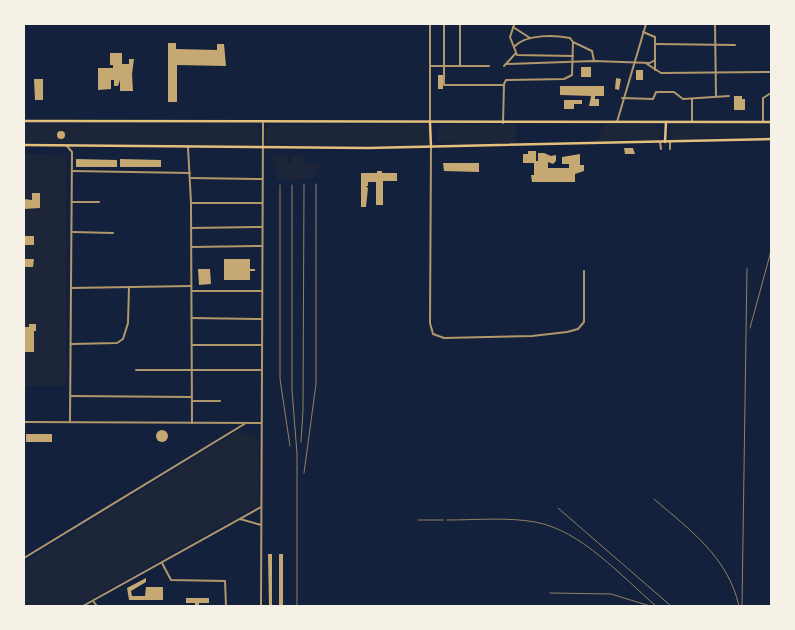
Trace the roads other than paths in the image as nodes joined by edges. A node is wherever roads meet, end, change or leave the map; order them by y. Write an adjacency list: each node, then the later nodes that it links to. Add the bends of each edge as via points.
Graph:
1 (430, 24): 2 (street); 22 (street)
2 (443, 24): 23 (street)
3 (460, 24): 24 (street)
4 (467, 24): 7 (street)
5 (646, 24): 8 (street)
6 (715, 24): 12 (street)
7 (515, 25): 9 (street); 14 (street, via 510,37)
8 (643, 32): 11 (street, via 654,35); 19 (street)
9 (530, 38): 10 (street, via 568,38); 14 (street, via 520,40)
10 (573, 42): 16 (street); 18 (street, via 592,51)
11 (656, 44): 12 (street); 17 (street)
12 (715, 45): 13 (street); 27 (street)
13 (736, 45)
14 (515, 46): 15 (street)
15 (516, 53): 16 (street); 20 (street, via 505,65)
16 (573, 56): 20 (street)
17 (655, 60): 21 (street); 26 (street)
18 (594, 61): 19 (street); 20 (street)
19 (634, 61): 21 (street); 33 (street)
20 (573, 63): 29 (street, via 572,75 567,79 506,80)
21 (646, 63): 26 (street)
22 (430, 66): 23 (street); 42 (street)
23 (444, 66): 24 (street); 29 (street, via 444,85)
24 (460, 66): 25 (street)
25 (489, 66)
26 (655, 70): 27 (street, via 660,73)
27 (716, 72): 28 (street); 31 (street)
28 (771, 72)
29 (504, 85): 43 (street)
30 (771, 93): 39 (street, via 763,98)
31 (716, 96): 32 (street); 34 (street)
32 (729, 96)
33 (622, 98): 34 (street, via 653,98 656,92 674,92 679,98); 36 (street)
34 (692, 99): 38 (street)
35 (24, 121): 41 (main road)
36 (617, 122): 37 (main road); 43 (main road)
37 (666, 122): 38 (main road); 46 (main road)
38 (692, 122): 39 (main road)
39 (763, 122): 40 (main road)
40 (771, 122)
41 (262, 123): 42 (main road); 51 (street)
42 (430, 123): 43 (main road); 52 (main road)
43 (503, 123)
44 (771, 139): 47 (main road)
45 (660, 142): 46 (main road); 52 (main road); 53 (street)
46 (665, 142): 47 (main road)
47 (670, 142): 54 (street)
48 (24, 145): 49 (main road)
49 (67, 146): 50 (main road); 55 (street, via 72,152)
50 (188, 147): 51 (main road); 56 (street)
51 (262, 147): 52 (main road); 58 (street)
52 (431, 147): 69 (street, via 430,323 433,334 444,338 575,330 584,322)
53 (660, 149)
54 (670, 149)
55 (72, 171): 56 (street); 59 (street)
56 (190, 173): 57 (street)
57 (191, 178): 58 (street); 61 (street)
58 (262, 179): 62 (street)
59 (72, 202): 60 (street); 65 (street)
60 (99, 202)
61 (192, 203): 62 (street); 64 (street)
62 (262, 203): 63 (street)
63 (262, 227): 64 (street); 67 (street)
64 (192, 228): 68 (street)
65 (72, 232): 66 (street); 72 (street)
66 (113, 233)
67 (262, 246): 68 (street); 74 (street)
68 (192, 247): 70 (street)
69 (584, 271)
70 (192, 286): 71 (street); 73 (street)
71 (130, 287): 72 (street); 77 (street, via 128,323 123,339)
72 (71, 288): 77 (street)
73 (192, 291): 74 (street); 75 (street)
74 (262, 291): 76 (street)
75 (192, 318): 76 (street); 78 (street)
76 (262, 319): 79 (street)
77 (71, 344): 83 (street)
78 (192, 345): 79 (street); 81 (street)
79 (262, 345): 82 (street)
80 (136, 370): 81 (street)
81 (192, 370): 82 (street); 84 (street)
82 (262, 370): 91 (street)
83 (70, 396): 84 (street); 88 (street)
84 (192, 397): 85 (street)
85 (192, 401): 86 (street); 89 (street)
86 (220, 402)
87 (24, 422): 88 (street)
88 (70, 422): 89 (street)
89 (192, 423): 90 (street)
90 (246, 423): 91 (street); 95 (street)
91 (261, 424): 92 (street)
92 (261, 507): 93 (street); 94 (street)
93 (240, 519): 94 (street); 96 (street)
94 (261, 525): 101 (street)
95 (24, 558)
96 (162, 563): 97 (street); 100 (street, via 171,580 225,581)
97 (93, 601): 98 (street); 99 (street)
98 (83, 606)
99 (96, 606)
100 (226, 606)
101 (261, 606)

